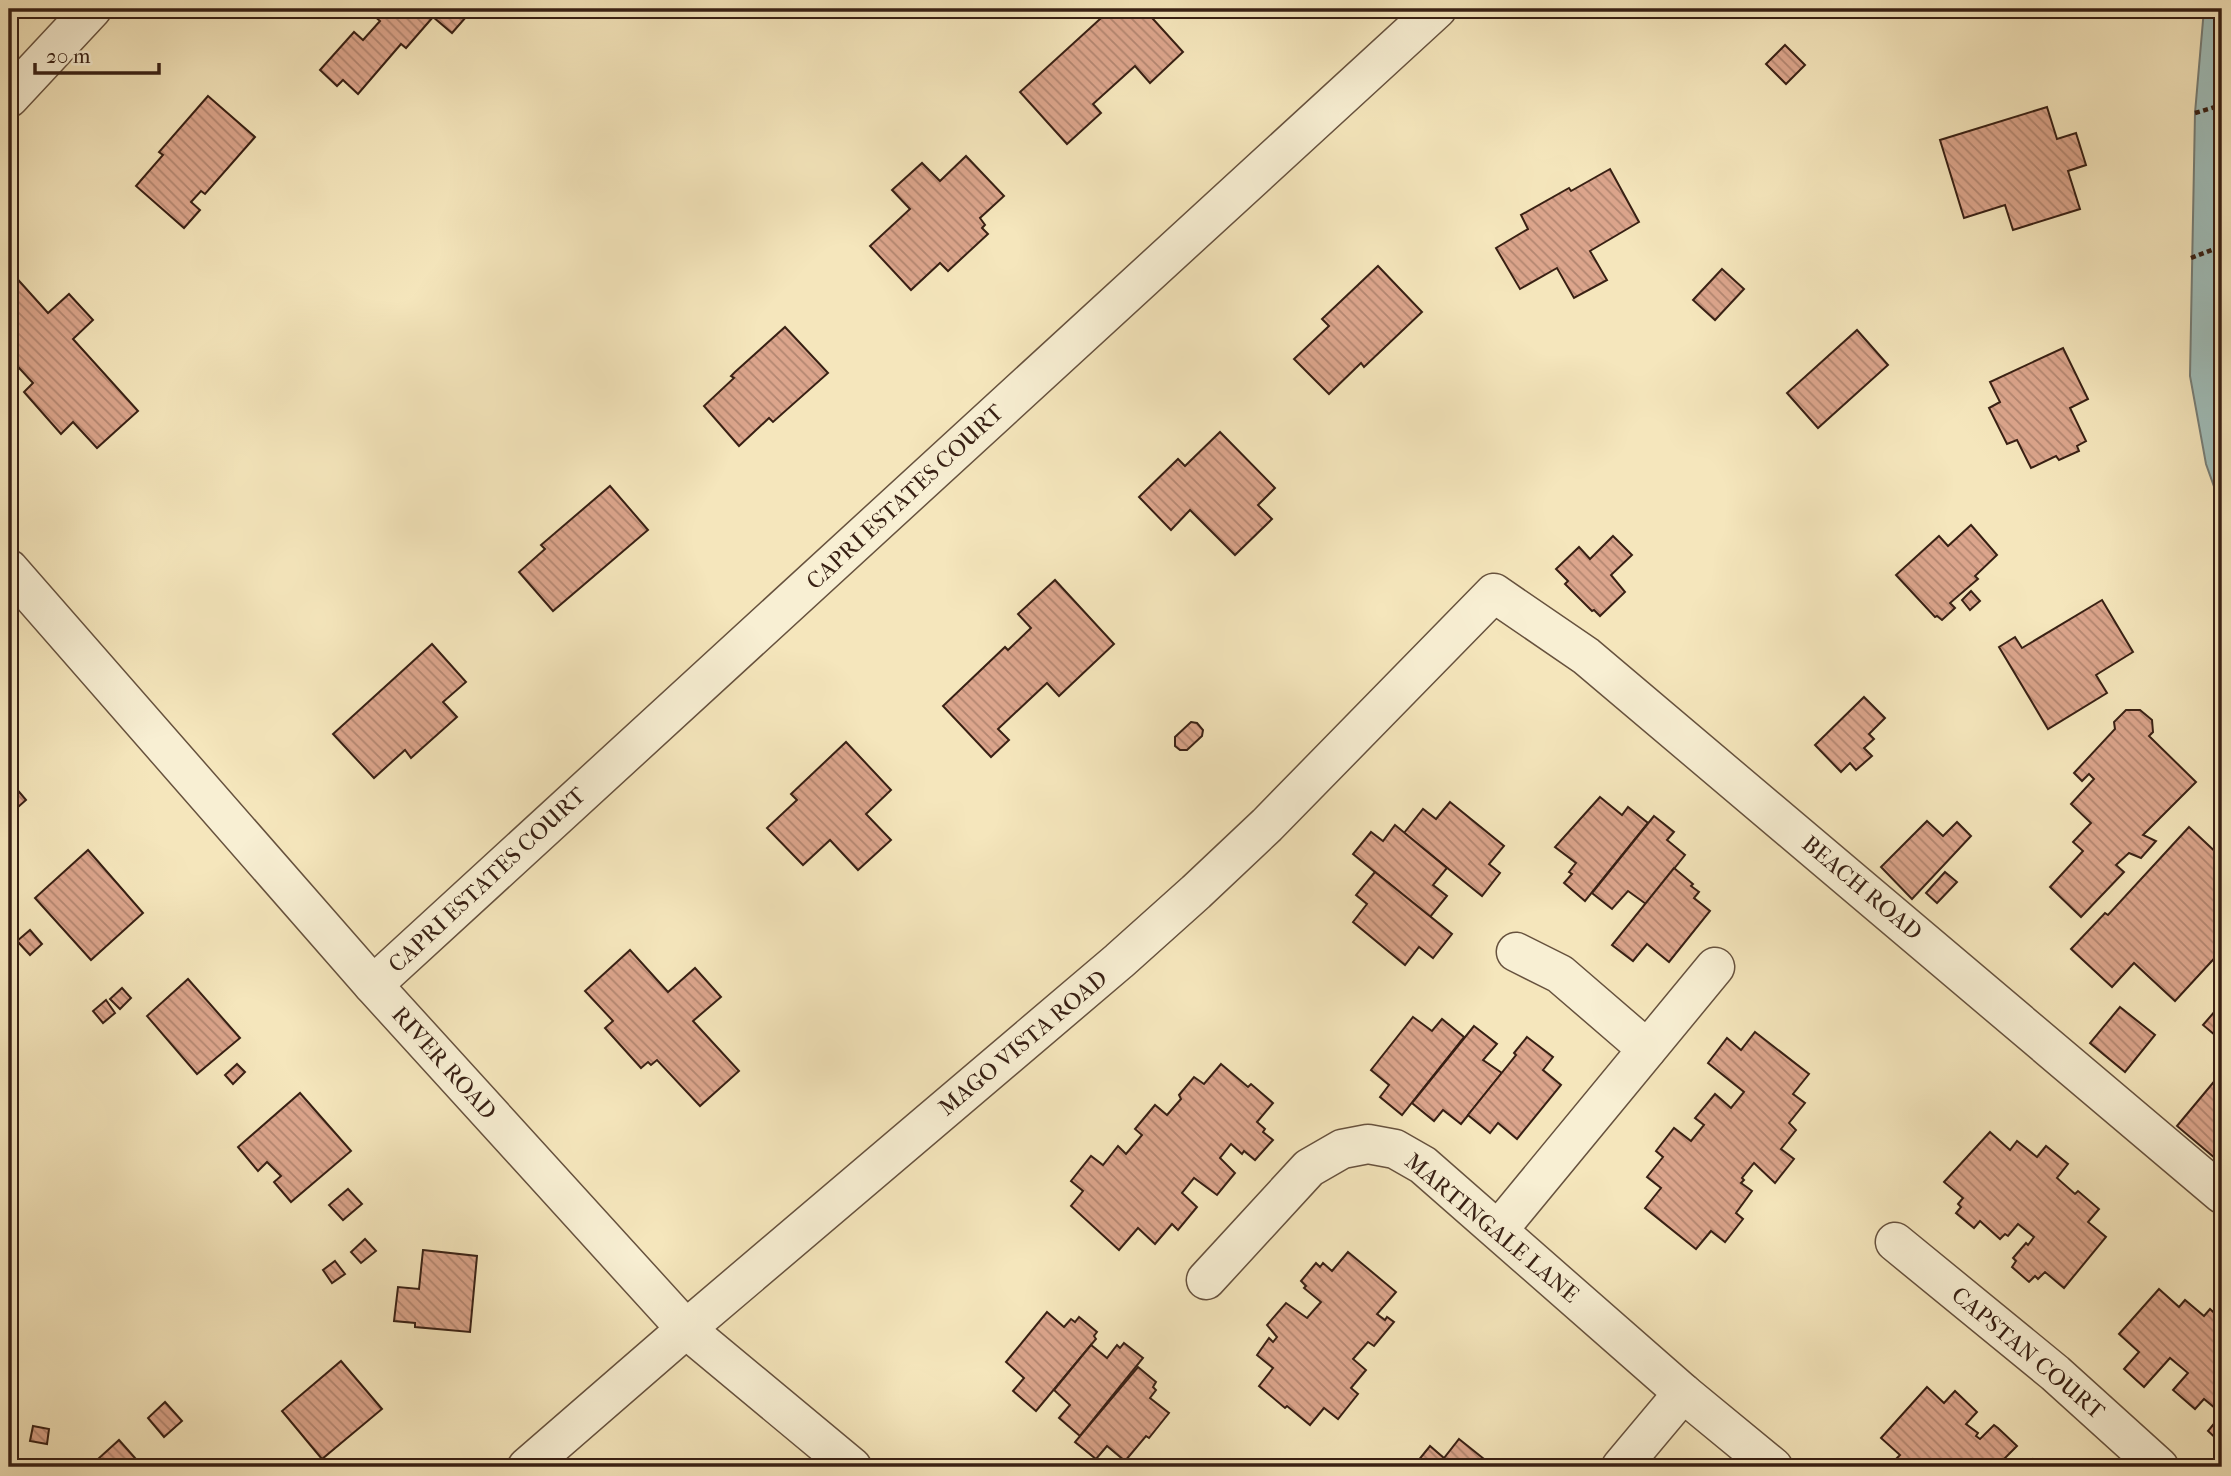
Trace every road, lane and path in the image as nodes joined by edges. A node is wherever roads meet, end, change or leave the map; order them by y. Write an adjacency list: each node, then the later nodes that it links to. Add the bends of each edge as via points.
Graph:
1 (92, 9): 3 (street)
2 (1437, 9): 12 (street, CAPRI ESTATES COURT)
3 (9, 98)
4 (2222, 105): 5 (path)
5 (2195, 113)
6 (2222, 246): 7 (path)
7 (2191, 258)
8 (9, 569): 12 (street, RIVER ROAD)
9 (1493, 593): 14 (street, BEACH ROAD, via 1586,656); 18 (street, MAGO VISTA ROAD, via 1196,892)
10 (1516, 953): 13 (street, via 1560,974)
11 (1715, 967): 13 (street)
12 (373, 985): 18 (street, RIVER ROAD)
13 (1647, 1049): 15 (street)
14 (2222, 1194)
15 (1499, 1229): 17 (street, MARTINGALE LANE, via 1423,1165 1395,1149 1368,1144 1342,1149 1309,1168); 19 (street, MARTINGALE LANE)
16 (1895, 1242): 24 (street, CAPSTAN COURT, via 2055,1373)
17 (1206, 1280)
18 (686, 1329): 20 (street, MAGO VISTA ROAD); 21 (street, RIVER ROAD)
19 (1683, 1393): 22 (street); 23 (street, MARTINGALE LANE)
20 (527, 1467)
21 (852, 1467)
22 (1621, 1467)
23 (1773, 1467)
24 (2159, 1467)

